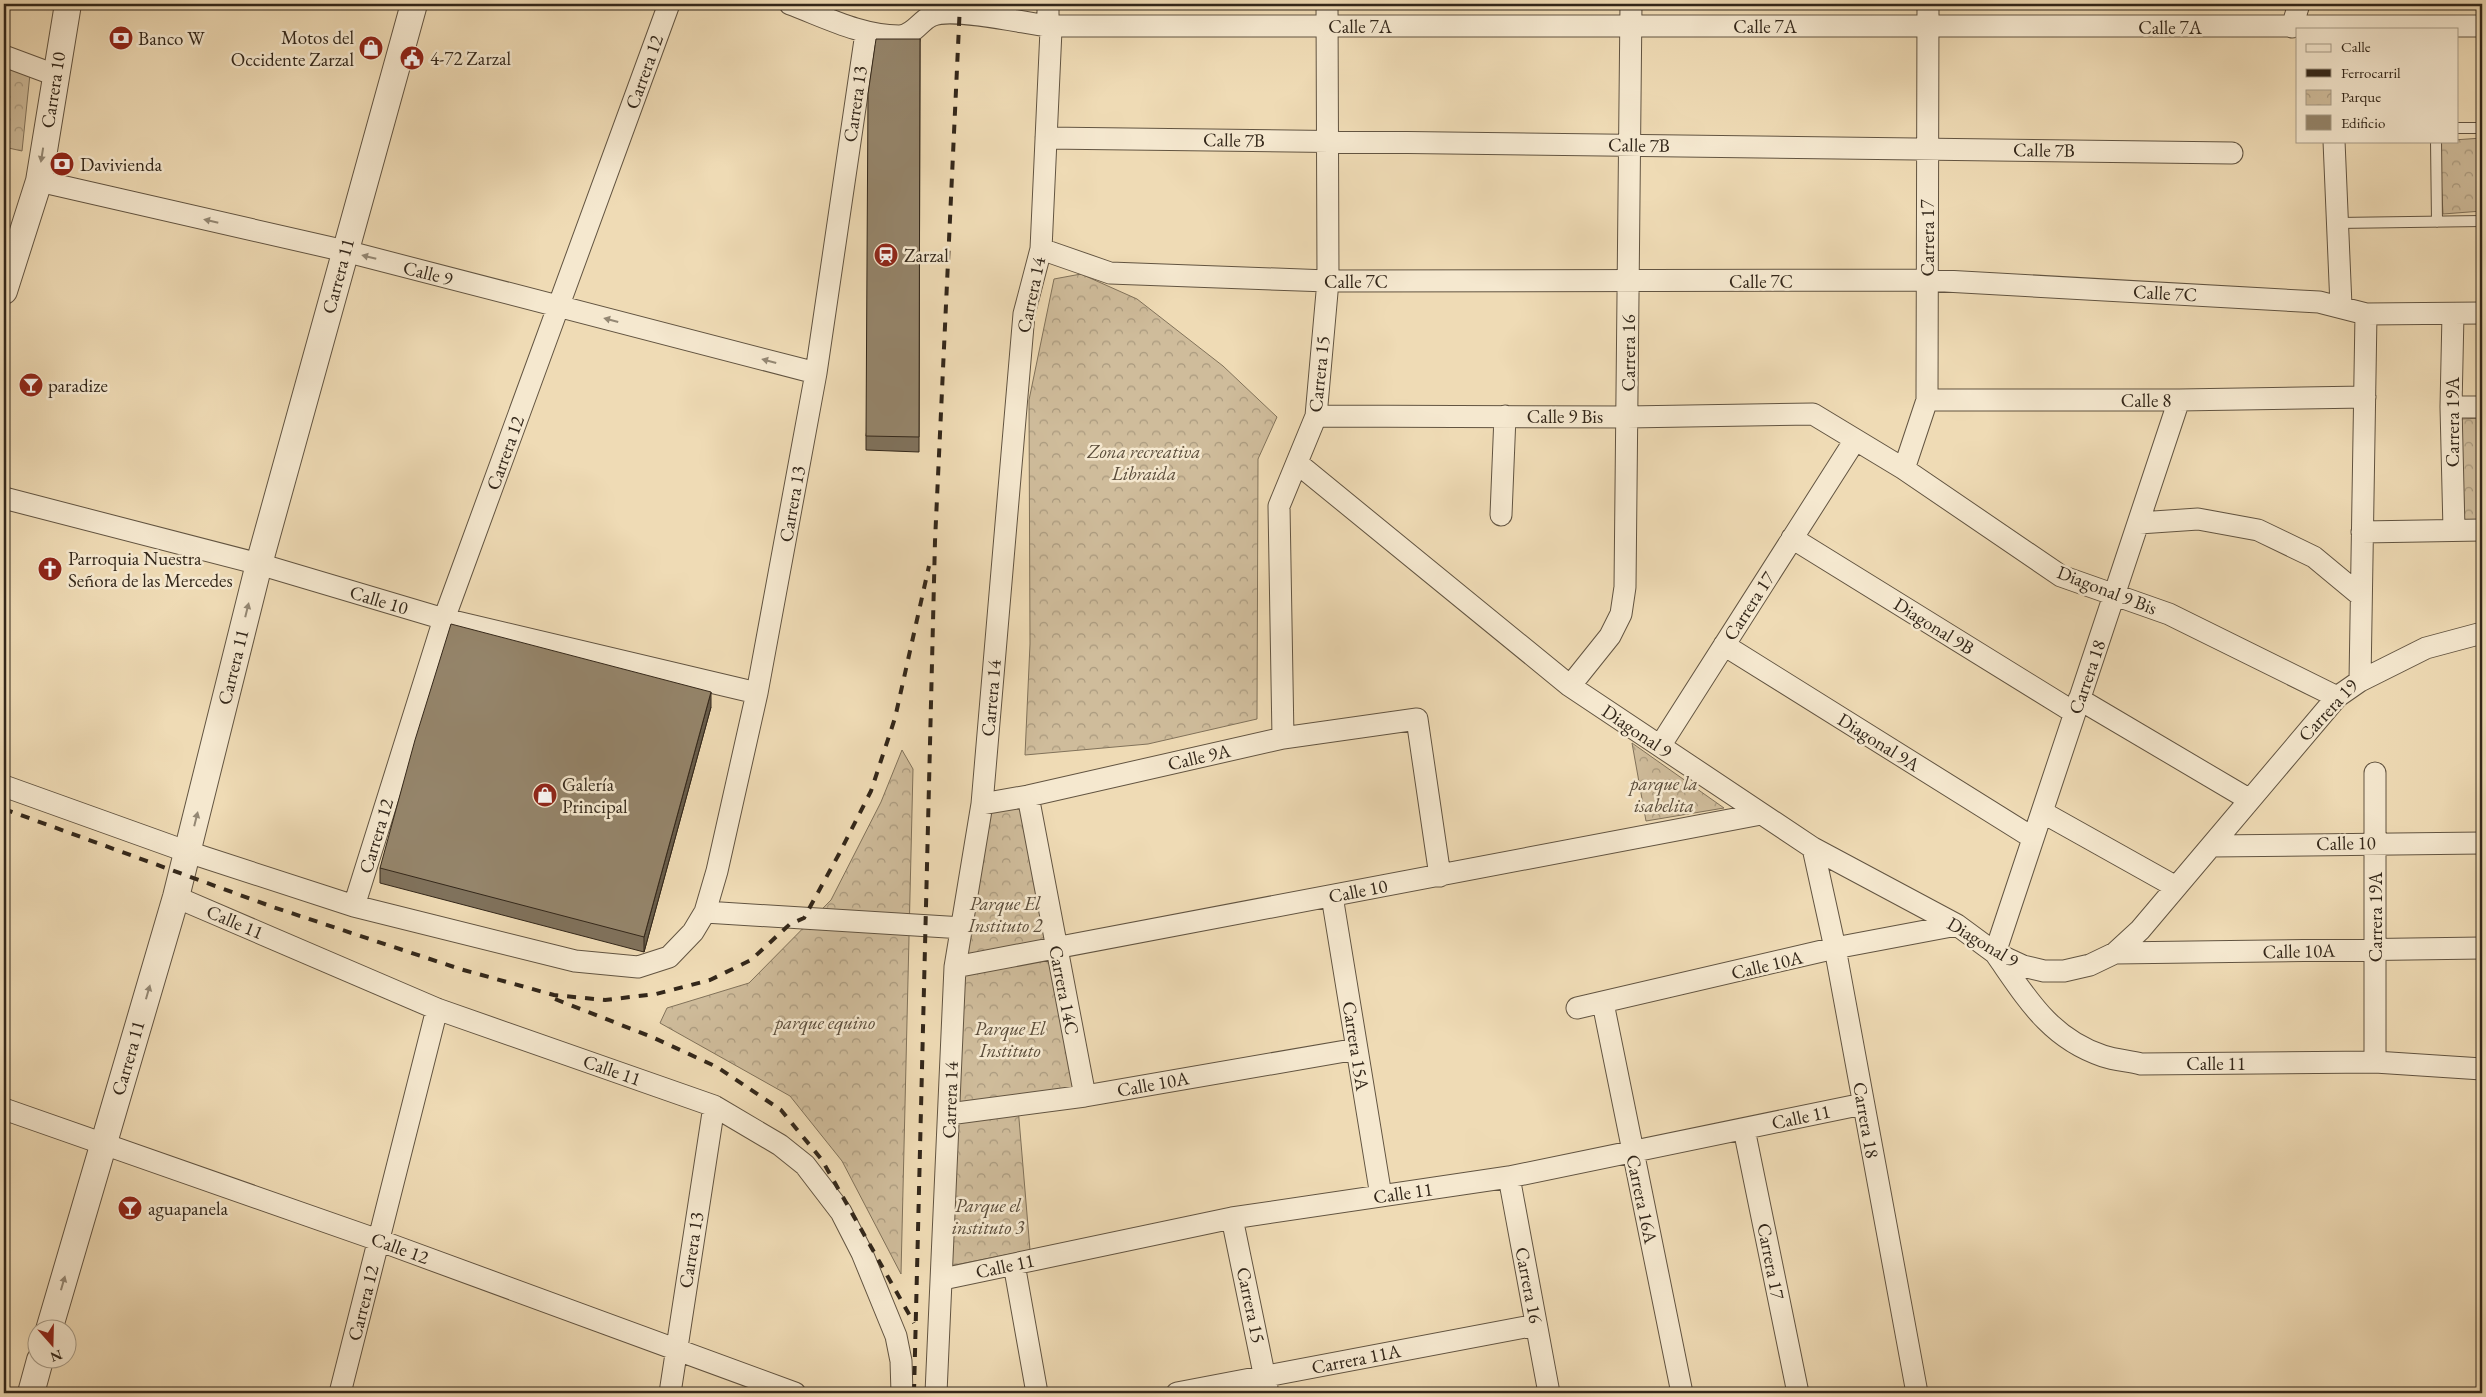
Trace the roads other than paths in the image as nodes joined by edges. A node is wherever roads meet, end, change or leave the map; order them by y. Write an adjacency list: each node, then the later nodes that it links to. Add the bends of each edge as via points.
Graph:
1 (68, 4): 21 (street, Carrera 10)
2 (414, 4): 36 (street, Carrera 11)
3 (669, 4): 41 (street, Carrera 12)
4 (790, 4): 19 (street)
5 (1048, 4): 11 (street, Carrera 14)
6 (1327, 4): 12 (street, Carrera 15)
7 (1632, 4): 13 (street, Carrera 16)
8 (1928, 4): 14 (street, Carrera 17)
9 (2299, 4): 16 (street)
10 (931, 10): 11 (street); 19 (street, via 916,29 902,36)
11 (1048, 26): 12 (street, Calle 7A); 24 (street, Carrera 14)
12 (1326, 26): 13 (street, Calle 7A); 25 (street, Carrera 15)
13 (1632, 26): 14 (street, Calle 7A); 28 (street, Carrera 16)
14 (1928, 26): 16 (street, Calle 7A); 29 (street, Carrera 17)
15 (2482, 26): 18 (street, Calle 7A)
16 (2292, 27): 17 (street, Calle 7A)
17 (2330, 27): 18 (street, Calle 7A)
18 (2434, 27)
19 (866, 33): 46 (street, Carrera 13)
20 (4, 56): 21 (street)
21 (55, 76): 31 (street, Carrera 10, one-way to 31)
22 (2458, 128): 23 (lane)
23 (2482, 128)
24 (1046, 138): 25 (street, Calle 7B); 35 (street, Carrera 14)
25 (1328, 141): 28 (street, Calle 7B); 38 (street, Carrera 15)
26 (2334, 142): 34 (street)
27 (2436, 142): 33 (lane)
28 (1628, 145): 29 (street, Calle 7B); 39 (street, Carrera 16)
29 (1928, 148): 30 (street, Calle 7B); 37 (street, Carrera 17)
30 (2232, 153)
31 (39, 181): 36 (street, Calle 9, one-way to 31); 40 (street, Carrera 10)
32 (2482, 221): 33 (lane)
33 (2437, 222): 34 (lane)
34 (2337, 223): 42 (street)
35 (1042, 249): 38 (street, Calle 7C, via 1110,273); 83 (street, Carrera 14, via 1024,314)
36 (345, 251): 41 (street, Calle 9, one-way to 36); 66 (street, Carrera 11)
37 (1927, 280): 39 (street, Calle 7C); 42 (street, Calle 7C, via 2310,301); 48 (street, Carrera 17)
38 (1328, 281): 39 (street, Calle 7C); 53 (street, Carrera 15)
39 (1628, 282): 55 (street, Carrera 16)
40 (4, 291)
41 (559, 306): 46 (street, Calle 9, one-way to 41); 69 (street, Carrera 12)
42 (2341, 306): 44 (street, Calle 7C)
43 (2482, 313): 45 (street, Calle 7C)
44 (2366, 314): 45 (street, Calle 7C); 47 (street, Carrera 19)
45 (2453, 314): 51 (street, Carrera 19A)
46 (816, 373): 74 (street, Carrera 13)
47 (2365, 397): 49 (street, Calle 8); 64 (street, Carrera 19)
48 (1927, 400): 49 (street, Calle 8); 58 (street, Carrera 17)
49 (2179, 400): 61 (street, Carrera 18)
50 (2482, 406): 51 (street)
51 (2451, 407): 62 (street, Carrera 19A)
52 (1814, 414): 55 (street, Calle 9 Bis); 56 (street, Diagonal 9 Bis)
53 (1316, 416): 54 (street, Calle 9 Bis); 57 (street, Carrera 15)
54 (1505, 416): 55 (street, Calle 9 Bis); 60 (street)
55 (1627, 417): 73 (street, Carrera 16, via 1625,587 1621,614 1610,636)
56 (1856, 440): 58 (street, Diagonal 9 Bis); 65 (street, Carrera 17)
57 (1297, 463): 73 (street, Diagonal 9); 77 (street, Carrera 15, via 1279,506)
58 (1904, 469): 67 (street, Diagonal 9 Bis, via 2061,576)
59 (4, 498): 66 (street, Calle 10)
60 (1501, 515)
61 (2139, 523): 67 (street, Carrera 18); 68 (street, via 2198,518 2258,530 2314,557)
62 (2454, 530): 63 (street); 64 (street)
63 (2482, 530)
64 (2362, 532): 68 (street, Carrera 19)
65 (1792, 538): 71 (street, Carrera 17); 76 (street, Diagonal 9B)
66 (259, 564): 69 (street, Calle 10); 91 (street, Carrera 11, one-way to 66)
67 (2115, 595): 75 (street, Diagonal 9 Bis, via 2169,614); 76 (street, Carrera 18)
68 (2361, 596): 72 (street, Carrera 19)
69 (444, 620): 74 (street, Calle 10); 96 (street, Carrera 12)
70 (2482, 633): 72 (street, via 2426,648)
71 (1724, 645): 78 (street, Carrera 17); 86 (street, Diagonal 9A)
72 (2360, 681): 75 (street, Carrera 19)
73 (1570, 686): 78 (street, Diagonal 9)
74 (757, 693): 97 (street, Carrera 13)
75 (2337, 697): 82 (street, Carrera 19)
76 (2077, 706): 82 (street, Diagonal 9B); 84 (street, Carrera 18)
77 (1283, 738): 81 (street, Calle 9A); 92 (street, Calle 9A, via 1417,719)
78 (1660, 746): 85 (street, Diagonal 9)
79 (2375, 773): 87 (street, Carrera 19A)
80 (4, 786): 91 (street)
81 (1028, 796): 83 (street, Calle 9A); 102 (street, Carrera 14C)
82 (2250, 800): 89 (street, Carrera 19)
83 (982, 804): 99 (street, Carrera 14)
84 (2042, 812): 86 (street, Carrera 18); 93 (street)
85 (1761, 814): 90 (street, Diagonal 9); 92 (street, Calle 10)
86 (2033, 838): 104 (street, Carrera 18)
87 (2375, 843): 88 (street, Calle 10); 89 (street, Calle 10); 103 (street, Carrera 19A)
88 (2482, 843)
89 (2211, 846): 93 (street, Carrera 19)
90 (1813, 848): 98 (street, Diagonal 9); 100 (street, Carrera 18)
91 (188, 852): 95 (street, Carrera 11); 96 (street)
92 (1440, 876): 94 (street, Calle 10)
93 (2176, 887): 105 (street, Carrera 19, via 2140,930)
94 (1332, 896): 102 (street, Calle 10); 111 (street, Carrera 15A)
95 (176, 897): 110 (street, Calle 11); 120 (street, Carrera 11, one-way to 95)
96 (354, 906): 97 (street, Carrera 13, via 575,962 638,967 669,958 693,932)
97 (705, 912): 99 (street)
98 (1956, 925): 100 (street, Calle 10A); 104 (street, Diagonal 9)
99 (963, 928): 106 (street, Carrera 14)
100 (1834, 948): 108 (street, Calle 10A); 115 (street, Carrera 18)
101 (2482, 948): 103 (street, Calle 10A)
102 (1056, 949): 106 (street, Calle 10); 114 (street, Carrera 14C)
103 (2375, 950): 105 (street, Calle 10A); 112 (street, Carrera 19A)
104 (1995, 953): 107 (street, Diagonal 9, via 2023,966); 112 (street, Calle 11, via 2055,1031 2104,1056 2141,1064)
105 (2115, 953): 107 (street, Carrera 19, via 2090,965)
106 (955, 967): 118 (street, Carrera 14)
107 (2064, 971)
108 (1603, 1004): 109 (street, Calle 10A); 121 (street, Carrera 16A)
109 (1577, 1008)
110 (437, 1009): 116 (street, Calle 11); 125 (street, Carrera 12)
111 (1357, 1049): 114 (street, Calle 10A); 123 (street, Carrera 15A)
112 (2375, 1062): 113 (street, Calle 11)
113 (2482, 1069)
114 (1085, 1096): 118 (street, Calle 10A)
115 (1863, 1104): 119 (street, Calle 11); 144 (street, Carrera 18)
116 (714, 1106): 130 (street, Carrera 13); 137 (street, Calle 11, via 780,1145 805,1165 841,1212 888,1314 901,1361)
117 (4, 1109): 120 (street, Calle 12)
118 (949, 1114): 127 (street, Carrera 14)
119 (1744, 1128): 121 (street, Calle 11); 143 (street, Carrera 17)
120 (103, 1142): 125 (street, Calle 12); 128 (street, Carrera 11, one-way to 120)
121 (1632, 1152): 122 (street, Calle 11); 142 (street, Carrera 16A)
122 (1509, 1177): 123 (street, Calle 11); 129 (street, Carrera 16)
123 (1381, 1196): 124 (street, Calle 11)
124 (1232, 1218): 126 (street, Calle 11); 132 (street, Carrera 15)
125 (378, 1240): 130 (street, Calle 12); 134 (street, Carrera 12)
126 (1014, 1264): 127 (street, Calle 11); 139 (street)
127 (943, 1279): 138 (street, Carrera 14)
128 (52, 1320)
129 (1536, 1325): 132 (street, Carrera 11A); 141 (street, Carrera 16)
130 (675, 1350): 135 (street, Carrera 13); 136 (street, Calle 12)
131 (37, 1370): 133 (street)
132 (1267, 1385): 140 (street, Carrera 11A)
133 (31, 1393)
134 (340, 1393)
135 (670, 1393)
136 (795, 1393)
137 (902, 1393)
138 (936, 1393)
139 (1037, 1393)
140 (1177, 1393)
141 (1549, 1393)
142 (1682, 1393)
143 (1798, 1393)
144 (1917, 1393)

